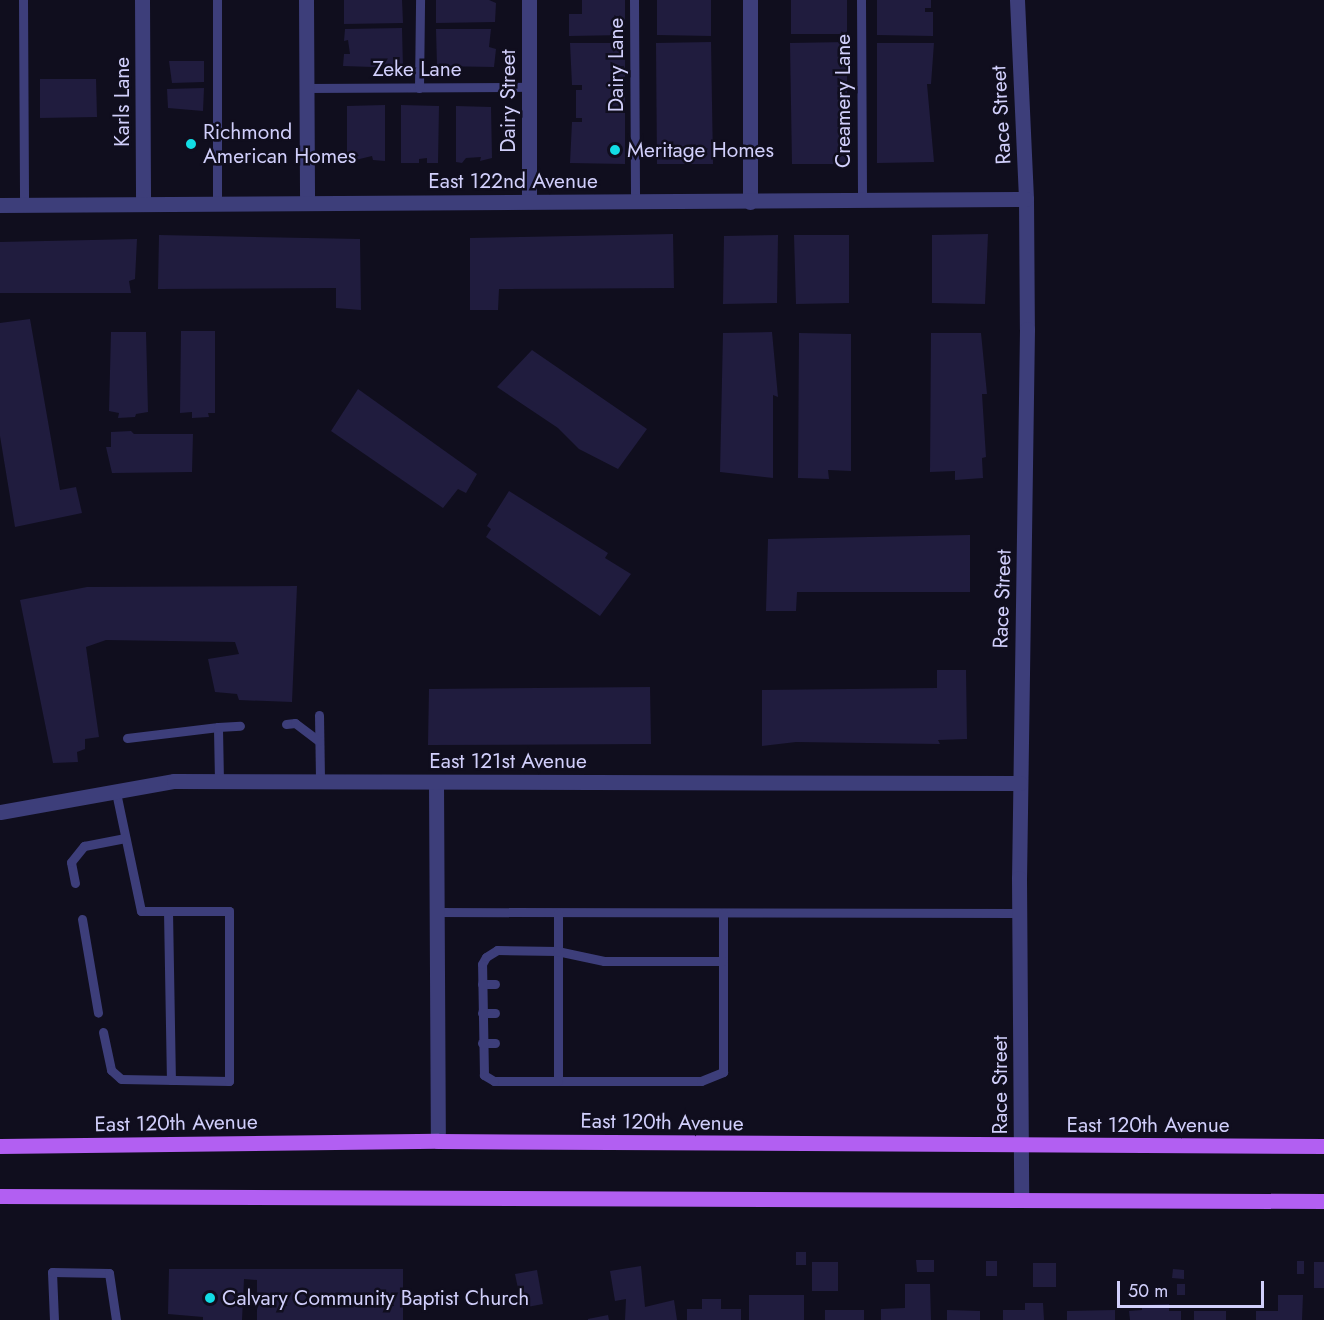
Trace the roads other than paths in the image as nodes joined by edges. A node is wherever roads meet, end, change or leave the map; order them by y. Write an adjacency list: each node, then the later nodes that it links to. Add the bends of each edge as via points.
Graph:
1 (23, 0): 23 (lane)
2 (142, 0): 19 (street, Karls Lane)
3 (218, 0): 20 (lane)
4 (306, 0): 12 (street)
5 (420, 0): 13 (lane)
6 (529, 0): 11 (street, Dairy Street)
7 (634, 0): 16 (lane, Dairy Lane)
8 (750, 0): 17 (street)
9 (861, 0): 18 (lane, Creamery Lane)
10 (1017, 0): 14 (street, Race Street)
11 (529, 87): 13 (lane, Zeke Lane); 15 (street, Dairy Street)
12 (306, 88): 13 (lane, Zeke Lane); 21 (street)
13 (419, 88)
14 (1026, 199): 18 (street, East 122nd Avenue); 33 (street, Race Street, via 1028,469)
15 (529, 201): 16 (street, East 122nd Avenue); 21 (street, East 122nd Avenue)
16 (635, 201): 17 (street, East 122nd Avenue)
17 (750, 202): 18 (street, East 122nd Avenue)
18 (861, 202)
19 (143, 204): 20 (street, East 122nd Avenue); 23 (street, East 122nd Avenue)
20 (217, 204): 21 (street, East 122nd Avenue)
21 (307, 204)
22 (0, 205): 23 (street, East 122nd Avenue)
23 (24, 205)
24 (319, 715): 29 (lane)
25 (286, 724): 29 (lane, via 295,723)
26 (240, 726): 27 (lane)
27 (218, 727): 28 (lane); 30 (lane)
28 (127, 738)
29 (319, 741): 31 (lane)
30 (219, 782): 31 (street, East 121st Avenue); 34 (street, East 121st Avenue, via 174,781)
31 (320, 782): 32 (street, East 121st Avenue)
32 (436, 782): 33 (street, East 121st Avenue); 39 (street)
33 (1020, 783): 42 (street, Race Street)
34 (116, 792): 35 (street, East 121st Avenue); 36 (lane)
35 (0, 812)
36 (125, 838): 37 (lane, via 84,846 71,862); 38 (lane, via 141,911)
37 (75, 883)
38 (168, 911): 54 (lane); 54 (lane, via 229,911 229,1081)
39 (437, 912): 40 (lane); 56 (street)
40 (558, 913): 41 (lane); 44 (lane)
41 (723, 913): 42 (lane); 45 (lane)
42 (1019, 913): 58 (street, Race Street)
43 (82, 919): 48 (lane)
44 (557, 951): 45 (lane, via 604,960); 46 (lane, via 491,953 482,964); 55 (lane, via 553,1013)
45 (723, 962): 55 (lane, via 723,1072 701,1081)
46 (482, 984): 47 (lane); 49 (lane)
47 (495, 984)
48 (98, 1012)
49 (482, 1012): 50 (lane); 52 (lane)
50 (495, 1012)
51 (103, 1032): 54 (lane, via 111,1070 121,1079)
52 (482, 1043): 53 (lane); 55 (lane, via 482,1070 488,1079)
53 (495, 1043)
54 (171, 1080)
55 (558, 1081)
56 (438, 1140): 57 (main road, East 120th Avenue); 58 (main road, East 120th Avenue)
57 (0, 1146)
58 (1022, 1146): 59 (main road, East 120th Avenue); 61 (street, Race Street)
59 (1324, 1146)
60 (0, 1197): 61 (main road)
61 (1021, 1199): 62 (main road)
62 (1324, 1201)
63 (54, 1320): 64 (lane, via 52,1272 110,1273)
64 (116, 1320)

